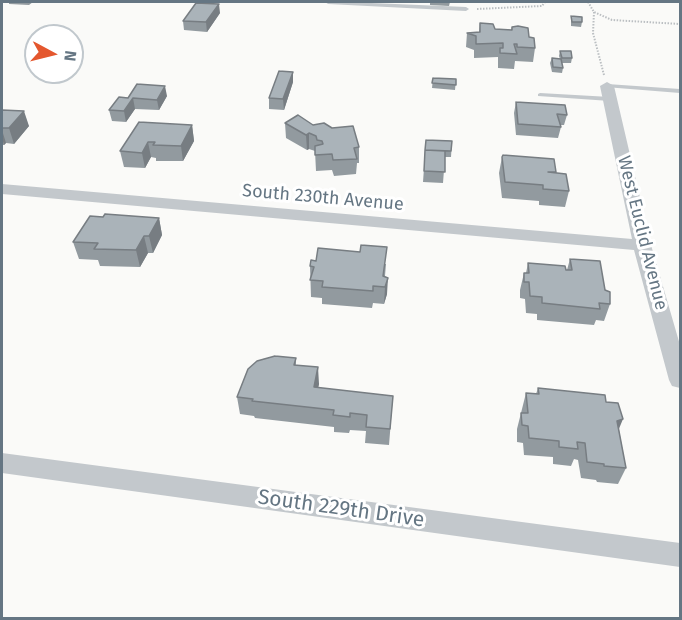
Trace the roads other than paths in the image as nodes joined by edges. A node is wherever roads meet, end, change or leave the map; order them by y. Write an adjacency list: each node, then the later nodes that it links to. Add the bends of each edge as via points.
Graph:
1 (328, 2): 2 (lane)
2 (466, 9)
3 (681, 91): 4 (lane)
4 (608, 93): 5 (lane); 7 (street, West Euclid Avenue)
5 (540, 95)
6 (2, 189): 7 (street, South 230th Avenue)
7 (642, 245): 8 (street, West Euclid Avenue)
8 (681, 380)
9 (2, 463): 10 (street, South 229th Drive)
10 (681, 555)

